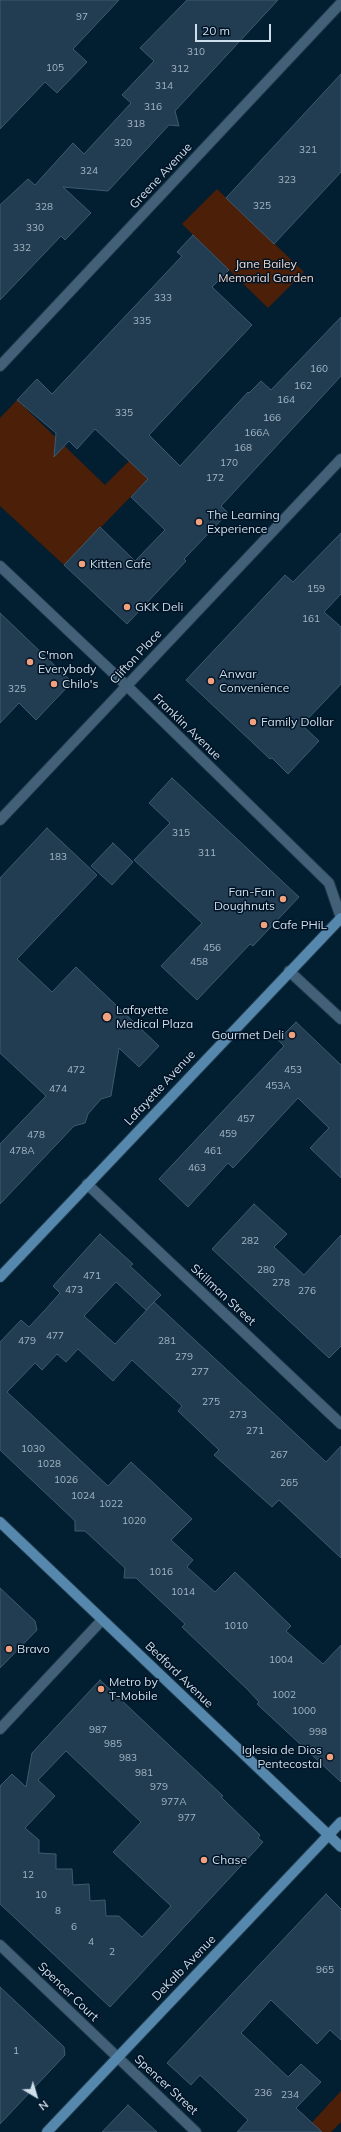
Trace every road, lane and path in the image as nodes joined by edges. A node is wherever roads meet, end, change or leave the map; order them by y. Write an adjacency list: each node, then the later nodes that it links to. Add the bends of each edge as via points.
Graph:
1 (341, 3): 2 (street, Greene Avenue)
2 (0, 366)
3 (341, 459): 5 (street, Clifton Place)
4 (0, 566): 5 (street, Franklin Avenue)
5 (127, 686): 6 (street, Clifton Place); 7 (street, Franklin Avenue, via 329,883)
6 (0, 820)
7 (341, 918): 8 (main road, Lafayette Avenue)
8 (289, 971): 9 (street); 10 (main road, Lafayette Avenue)
9 (341, 1019)
10 (87, 1184): 11 (main road, Lafayette Avenue); 12 (street, Skillman Street)
11 (0, 1277)
12 (341, 1424)
13 (0, 1522): 14 (main road, Bedford Avenue)
14 (102, 1620): 15 (street); 17 (main road, Bedford Avenue)
15 (0, 1729)
16 (341, 1822): 17 (main road, DeKalb Avenue)
17 (329, 1835): 18 (main road, Bedford Avenue); 20 (main road, DeKalb Avenue)
18 (341, 1847)
19 (0, 1945): 20 (street, Spencer Court)
20 (117, 2057): 21 (main road, DeKalb Avenue); 22 (street, Spencer Street)
21 (47, 2132)
22 (196, 2132)

